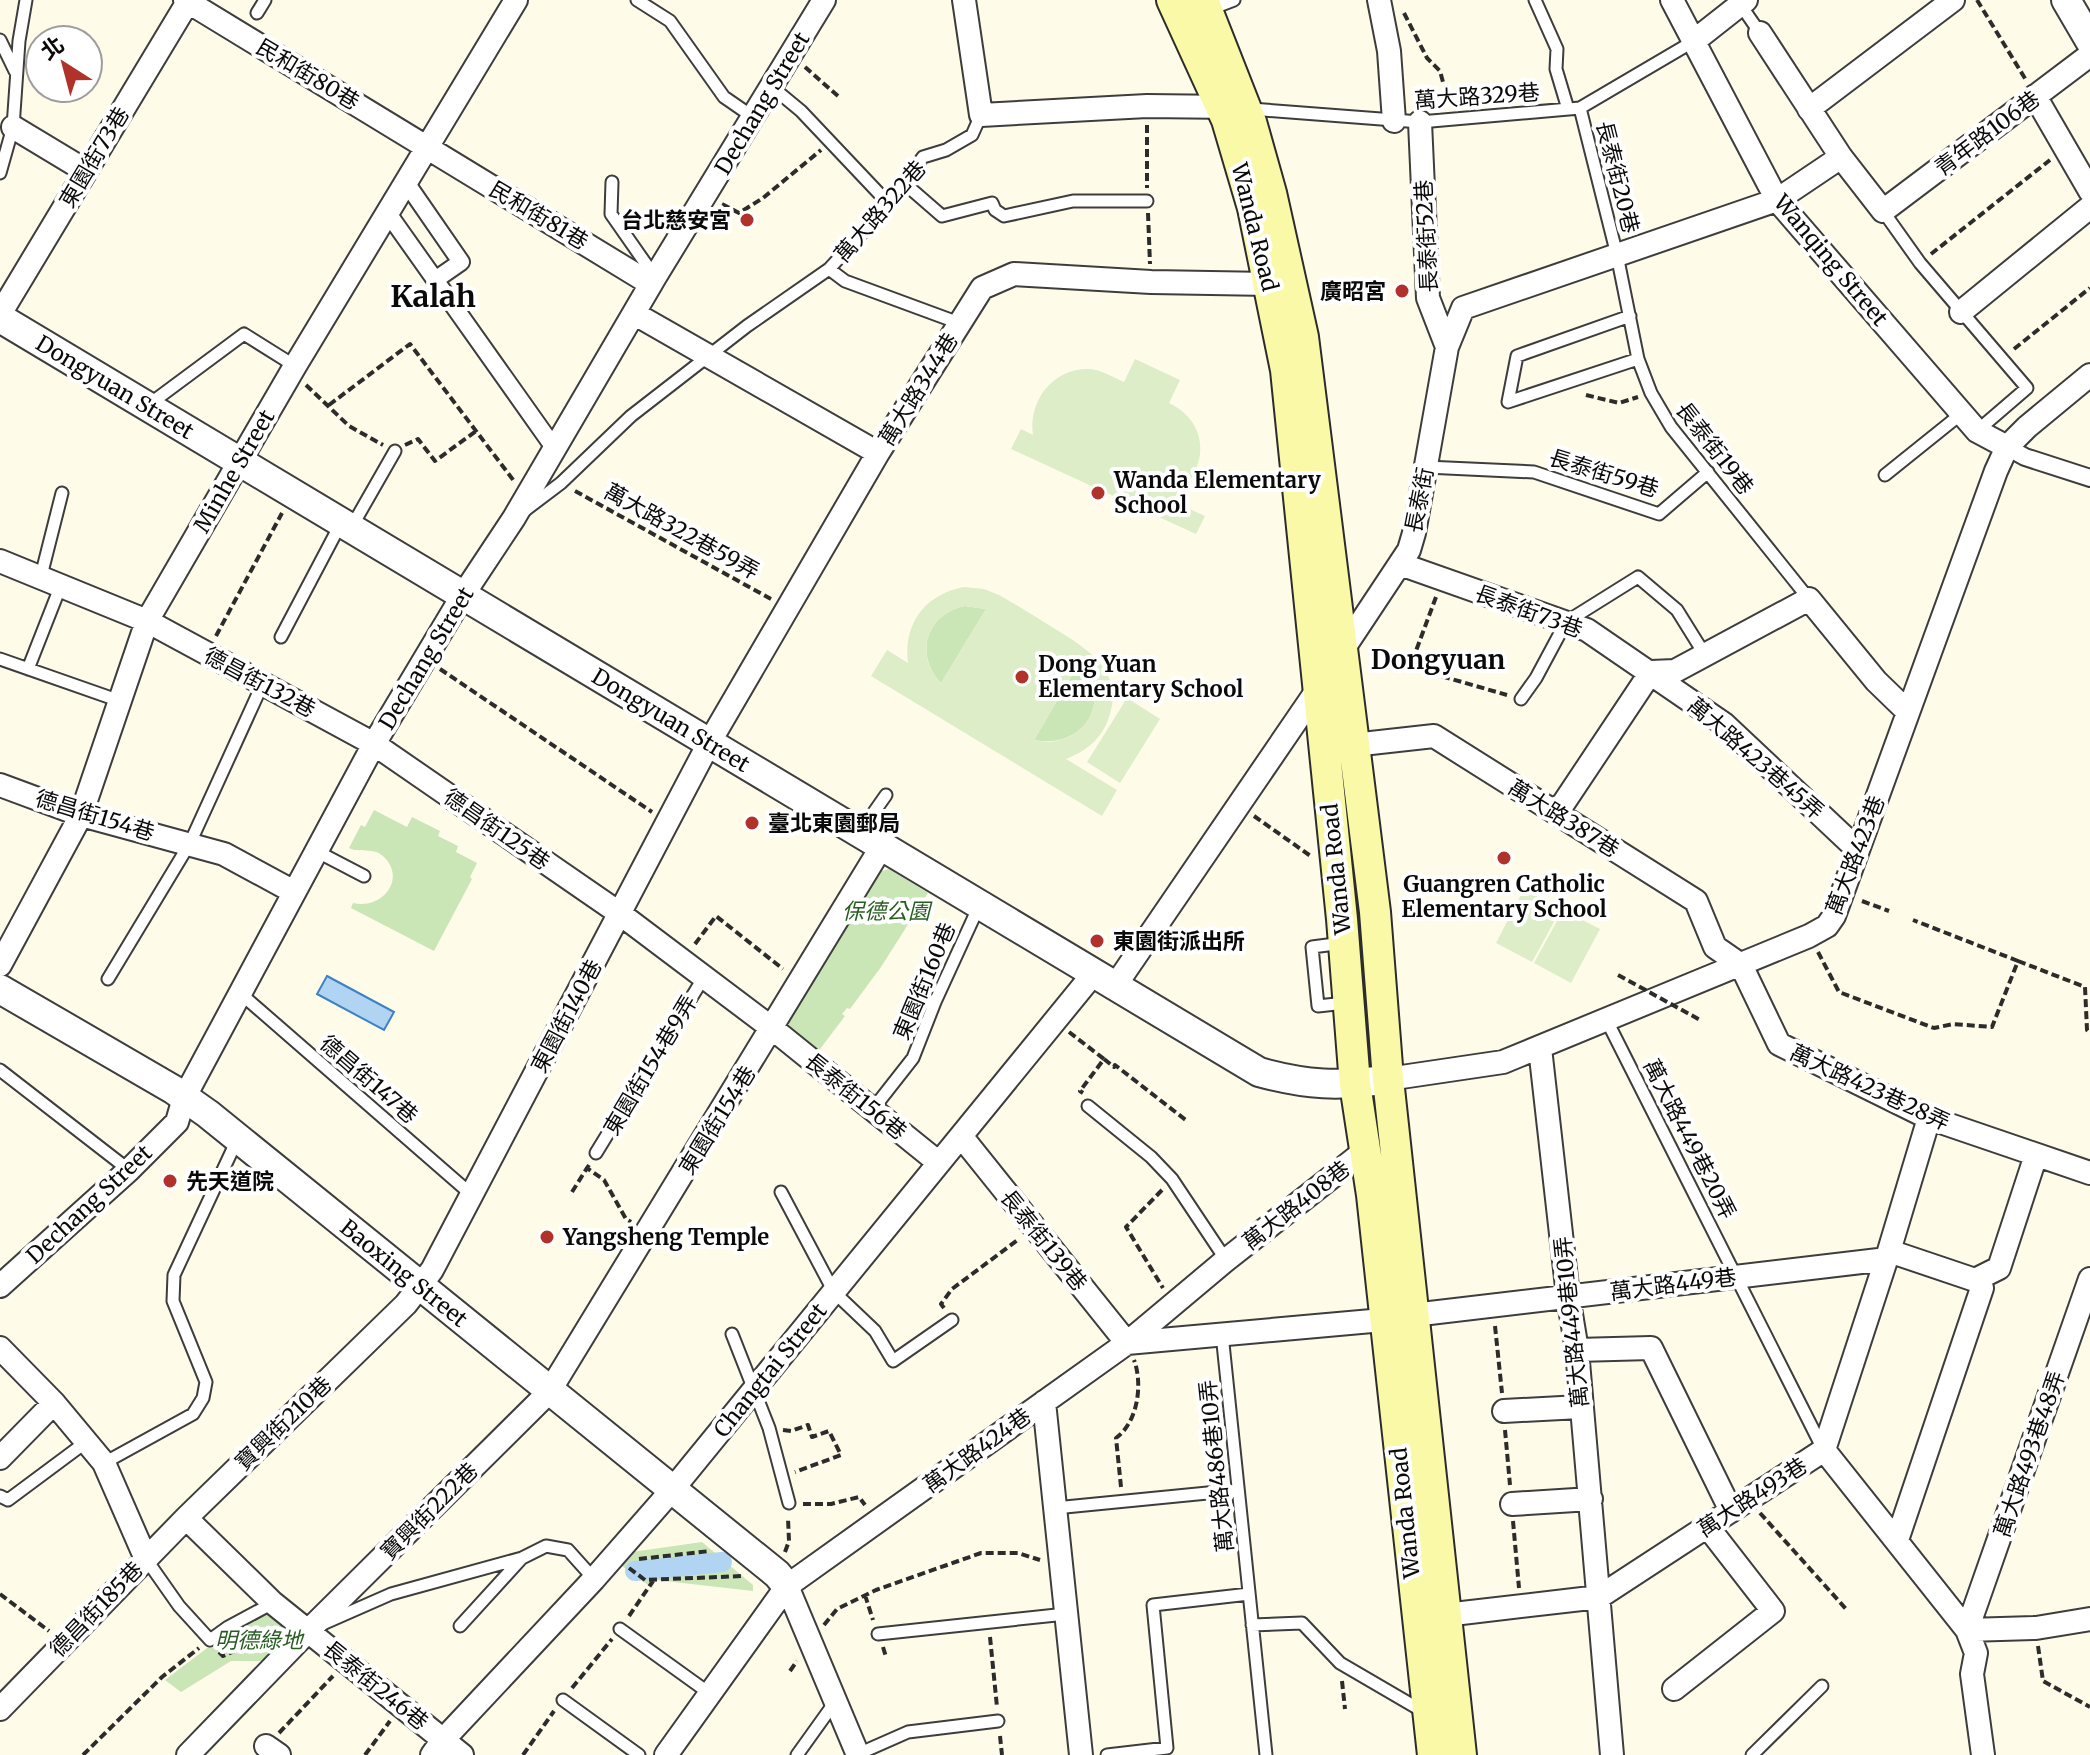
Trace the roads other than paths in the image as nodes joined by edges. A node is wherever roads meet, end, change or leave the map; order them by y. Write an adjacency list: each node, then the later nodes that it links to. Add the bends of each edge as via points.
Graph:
1 (26, 0): 22 (lane)
2 (188, 0): 33 (street, 民和街80巷); 35 (street, 東園街73巷)
3 (265, 0): 16 (lane)
4 (516, 0): 33 (street, Minhe Street)
5 (637, 0): 29 (lane, via 670,21 724,97)
6 (824, 0): 23 (street, Dechang Street)
7 (964, 0): 28 (street)
8 (1172, 0): 25 (main road, Wanda Road)
9 (1379, 0): 30 (street)
10 (1535, 0): 26 (lane, 長泰街20巷, via 1557,49 1556,69)
11 (1672, 0): 19 (street, Wanqing Street)
12 (1953, 0): 27 (street)
13 (2066, 0): 20 (street)
14 (1743, 2): 17 (lane); 19 (street)
15 (1215, 3): 25 (main road, Wanda Road)
16 (257, 13)
17 (1760, 33): 27 (street)
18 (0, 40): 22 (lane)
19 (1694, 41): 26 (lane, 萬大路329巷); 41 (street, Wanqing Street)
20 (2090, 41)
21 (2090, 55): 24 (street, 青年路106巷)
22 (16, 74): 32 (lane)
23 (772, 87): 29 (street, Dechang Street); 43 (lane)
24 (2035, 96): 40 (street); 45 (street, 青年路106巷)
25 (1233, 107): 28 (street); 30 (lane, 萬大路329巷); 51 (main road, Wanda Road); 85 (main road, Wanda Road, via 1271,193 1303,337)
26 (1574, 108): 31 (lane, 萬大路329巷); 47 (lane, 長泰街20巷)
27 (1809, 109): 34 (street)
28 (981, 115): 39 (lane, 萬大路322巷, via 972,135 923,157)
29 (754, 118): 50 (street, Dechang Street)
30 (1394, 121): 31 (lane, 萬大路329巷)
31 (1420, 122): 57 (street, 長泰街52巷, via 1428,298)
32 (13, 127): 35 (street); 36 (lane)
33 (427, 147): 37 (street, Minhe Street); 50 (street, 民和街81巷)
34 (1841, 157): 41 (street, 長泰街); 45 (street)
35 (86, 171): 54 (street, 東園街73巷)
36 (0, 173)
37 (405, 181): 46 (street, Minhe Street); 49 (street, via 461,262)
38 (612, 182): 50 (lane, via 611,214)
39 (904, 183): 42 (lane, via 942,216 992,203 1004,216 1073,201); 43 (lane, 萬大路322巷)
40 (2090, 191)
41 (1777, 200): 47 (street, 長泰街); 63 (street, Wanqing Street)
42 (1147, 201)
43 (889, 204): 48 (lane, 萬大路322巷)
44 (2090, 207): 52 (street)
45 (1883, 211): 52 (lane)
46 (387, 212): 49 (street); 60 (street, Minhe Street)
47 (1617, 255): 55 (lane, 長泰街19巷); 57 (street, 長泰街, via 1463,308)
48 (829, 269): 56 (lane, via 845,281); 58 (lane, 萬大路322巷)
49 (435, 280): 66 (street)
50 (653, 280): 53 (street, Dechang Street)
51 (1270, 284): 56 (street, 萬大路344巷, via 1014,274 982,288); 91 (main road, Wanda Road, via 1286,370)
52 (1961, 312): 64 (lane, via 2027,388)
53 (635, 314): 58 (street); 66 (street, Dechang Street)
54 (0, 316): 62 (street, Dongyuan Street)
55 (1630, 316): 59 (lane, 長泰街19巷); 59 (lane, via 1517,356 1508,402)
56 (959, 323): 68 (street, 萬大路344巷)
57 (1447, 347): 70 (street, 長泰街)
58 (710, 356): 68 (street); 75 (lane, 萬大路322巷, via 631,416 561,483)
59 (1638, 359): 71 (lane, 長泰街19巷, via 1671,427)
60 (293, 369): 62 (lane, via 244,334); 69 (street, Minhe Street)
61 (2090, 375): 65 (street, 萬大路423巷)
62 (147, 406): 69 (street, Dongyuan Street)
63 (1961, 414): 64 (street, Wanqing Street); 72 (lane)
64 (1977, 431): 65 (street, Wanqing Street)
65 (2007, 447): 73 (street); 94 (street, 萬大路423巷)
66 (555, 449): 75 (street, Dechang Street)
67 (395, 451): 76 (lane)
68 (878, 453): 95 (street, 萬大路344巷)
69 (239, 461): 76 (street, Dongyuan Street); 82 (street, Minhe Street)
70 (1426, 467): 71 (lane, 長泰街59巷, via 1534,472 1659,514); 78 (street, 長泰街, via 1414,533)
71 (1708, 472): 81 (lane, 長泰街19巷)
72 (1885, 475)
73 (2090, 478)
74 (62, 493): 79 (lane)
75 (514, 518): 80 (street, Dechang Street)
76 (346, 525): 80 (street, Dongyuan Street); 84 (lane)
77 (0, 561): 79 (street, 德昌街132巷)
78 (1400, 564): 83 (street, 長泰街73巷); 85 (street, 長泰街)
79 (51, 580): 82 (street, 德昌街132巷); 88 (lane)
80 (463, 595): 95 (street, Dongyuan Street); 96 (street, Dechang Street)
81 (1809, 599): 86 (street); 94 (street)
82 (147, 621): 90 (street, 德昌街132巷); 93 (street, Minhe Street)
83 (1566, 622): 86 (lane, via 1638,577 1677,610); 89 (street, 長泰街73巷); 92 (lane)
84 (281, 637)
85 (1341, 653): 91 (street, 長泰街); 97 (main road, Wanda Road)
86 (1705, 656): 89 (street, via 1675,671)
87 (0, 659): 88 (lane)
88 (28, 669): 93 (lane)
89 (1651, 672): 100 (street); 104 (street, 萬大路423巷45弄, via 1724,724)
90 (263, 683): 96 (street, 德昌街132巷); 103 (lane)
91 (1317, 692): 114 (street, 長泰街, via 1239,805); 122 (main road, Wanda Road)
92 (1521, 699)
93 (120, 701): 101 (street, Minhe Street)
94 (1908, 712): 104 (street, 萬大路423巷)
95 (709, 743): 102 (street, Dongyuan Street); 109 (street, 東園街140巷)
96 (374, 744): 105 (street, Dechang Street); 109 (street, 德昌街125巷)
97 (1353, 745): 100 (street, 萬大路387巷, via 1434,736); 121 (main road, Wanda Road, via 1375,912)
98 (0, 785): 101 (street, 德昌街154巷)
99 (886, 795): 102 (lane)
100 (1557, 813): 111 (street, 萬大路387巷, via 1696,901 1715,947)
101 (81, 815): 103 (street, 德昌街154巷); 110 (street, Minhe Street)
102 (871, 840): 108 (street, Dongyuan Street); 118 (street, 東園街154巷)
103 (190, 843): 107 (street, 德昌街154巷, via 224,854); 113 (lane)
104 (1858, 850): 111 (street, 萬大路423巷, via 1827,926)
105 (316, 851): 106 (lane); 107 (street, Dechang Street)
106 (364, 876)
107 (294, 892): 116 (street, Dechang Street)
108 (980, 905): 114 (street, Dongyuan Street); 125 (lane, 東園街160巷, via 913,1058)
109 (619, 913): 112 (street, 東園街154巷9弄); 136 (street, 東園街140巷)
110 (0, 965)
111 (1741, 965): 117 (street, 萬大路423巷); 126 (street, 萬大路423巷28弄, via 1779,1044)
112 (704, 977): 118 (street, 東園街154巷9弄); 130 (lane, 東園街154巷9弄)
113 (108, 979)
114 (1105, 980): 122 (street, Dongyuan Street, via 1259,1072 1297,1083); 127 (street, Changtai Street, via 1055,1021)
115 (0, 989): 123 (street, Baoxing Street)
116 (240, 993): 123 (street, Dechang Street); 136 (lane, 德昌街147巷)
117 (1607, 1021): 119 (street, 萬大路423巷); 139 (lane, 萬大路449巷20弄)
118 (773, 1029): 125 (street, 長泰街156巷); 154 (street, 東園街154巷)
119 (1540, 1048): 121 (street, 萬大路423巷, via 1482,1067); 145 (street, 萬大路449巷10弄)
120 (0, 1070): 133 (lane)
121 (1388, 1079): 122 (street, Dongyuan Street); 146 (main road, Wanda Road, via 1398,1158)
122 (1355, 1084): 129 (main road, Wanda Road)
123 (184, 1098): 128 (street, Baoxing Street); 133 (street, Dechang Street, via 177,1122)
124 (1090, 1103): 138 (lane, 萬大路408巷, via 1172,1179)
125 (873, 1109): 132 (street, 長泰街156巷)
126 (1929, 1118): 131 (street, 萬大路423巷28弄); 137 (street, 萬大路493巷)
127 (961, 1136): 132 (street, Changtai Street); 150 (street, 長泰街139巷)
128 (238, 1137): 142 (street, Baoxing Street); 162 (lane, via 174,1275 173,1301 206,1382 203,1398 193,1414)
129 (1366, 1150): 138 (street, 萬大路408巷); 146 (main road, Wanda Road)
130 (596, 1153)
131 (2036, 1155): 134 (street, 萬大路423巷28弄); 137 (street, via 1999,1268 1975,1280)
132 (939, 1163): 144 (street, Changtai Street)
133 (129, 1170): 141 (street, Dechang Street)
134 (2090, 1173)
135 (781, 1192): 144 (lane)
136 (472, 1195): 142 (street, 東園街140巷)
137 (1888, 1255): 139 (street, 萬大路449巷); 160 (street, 萬大路493巷)
138 (1226, 1260): 150 (street, 萬大路408巷)
139 (1738, 1276): 145 (street, 萬大路449巷); 160 (lane, 萬大路449巷20弄)
140 (2090, 1279): 188 (street, 萬大路493巷48弄)
141 (0, 1286)
142 (419, 1287): 154 (street, Baoxing Street); 171 (street, 寶興街210巷)
143 (1982, 1288): 173 (street)
144 (834, 1292): 147 (lane, via 875,1331 893,1361); 153 (street, Changtai Street)
145 (1568, 1296): 146 (street, 萬大路449巷); 152 (street, 萬大路449巷10弄)
146 (1398, 1317): 149 (street, 萬大路424巷); 182 (main road, Wanda Road); 196 (main road, Wanda Road)
147 (952, 1320)
148 (732, 1334): 153 (lane)
149 (1222, 1334): 150 (street, 萬大路424巷); 164 (lane, 萬大路486巷10弄)
150 (1127, 1343): 155 (street, 萬大路424巷)
151 (0, 1348): 156 (street, 德昌街185巷)
152 (1577, 1350): 157 (street, 萬大路449巷10弄); 169 (street, via 1651,1348)
153 (753, 1391): 163 (street, Changtai Street); 167 (lane)
154 (549, 1392): 163 (street, Baoxing Street); 187 (street, 寶興街222巷)
155 (1044, 1402): 170 (street); 177 (street, 萬大路424巷, via 877,1522)
156 (54, 1403): 159 (street, 德昌街185巷); 161 (street)
157 (1580, 1407): 158 (street); 166 (street, 萬大路449巷10弄)
158 (1504, 1411)
159 (86, 1442): 162 (street, 德昌街185巷); 165 (lane, via 8,1500)
160 (1824, 1450): 169 (street, 萬大路493巷); 173 (street)
161 (0, 1458)
162 (104, 1463): 175 (street, 德昌街185巷)
163 (672, 1490): 176 (street, Changtai Street, via 618,1559); 177 (street, Baoxing Street)
164 (1238, 1490): 170 (lane); 178 (lane, 萬大路486巷10弄)
165 (0, 1496)
166 (1591, 1499): 168 (street); 179 (street, 萬大路449巷10弄)
167 (789, 1503)
168 (1512, 1504)
169 (1739, 1505): 172 (street, 萬大路493巷)
170 (1055, 1508): 181 (street)
171 (186, 1518): 175 (street, 寶興街210巷); 180 (street, 長泰街246巷)
172 (1707, 1526): 179 (street, 萬大路493巷); 191 (street, via 1773,1611)
173 (1897, 1540): 188 (street)
174 (522, 1558): 176 (lane, 寶興街222巷, via 546,1546 568,1550); 185 (lane); 187 (lane, 寶興街222巷, via 391,1594)
175 (146, 1559): 180 (lane, via 210,1640); 195 (street, 德昌街185巷)
176 (594, 1579): 198 (street, Changtai Street)
177 (782, 1580): 192 (street, 萬大路424巷); 194 (street)
178 (1249, 1594): 184 (lane, 萬大路486巷10弄); 206 (lane, via 1153,1605 1167,1748)
179 (1599, 1597): 182 (street, 萬大路493巷); 210 (street, 萬大路449巷10弄)
180 (273, 1603): 187 (street, 長泰街246巷)
181 (1066, 1614): 189 (lane); 205 (street)
182 (1445, 1615): 209 (main road, Wanda Road)
183 (2090, 1619): 188 (street, via 2036,1628)
184 (1252, 1625): 196 (lane, via 1302,1623 1340,1663); 207 (lane, 萬大路486巷10弄)
185 (460, 1626)
186 (620, 1629): 192 (lane)
187 (309, 1630): 198 (street, 長泰街246巷, via 400,1706); 200 (street, 寶興街222巷)
188 (1967, 1630): 212 (street, via 1976,1653 1972,1674)
189 (878, 1634)
190 (1822, 1686): 211 (lane)
191 (1674, 1689)
192 (709, 1693): 199 (street, 萬大路424巷)
193 (563, 1700): 202 (lane)
194 (836, 1702): 203 (lane); 204 (street)
195 (0, 1709)
196 (1428, 1714): 208 (main road, Wanda Road)
197 (998, 1721): 204 (lane, via 908,1732)
198 (438, 1747): 201 (street, 長泰街246巷)
199 (669, 1753)
200 (188, 1755)
201 (462, 1755)
202 (639, 1755)
203 (797, 1755)
204 (858, 1755)
205 (1081, 1755)
206 (1107, 1755)
207 (1266, 1755)
208 (1433, 1755)
209 (1461, 1755)
210 (1612, 1755)
211 (1752, 1755)
212 (1983, 1755)

